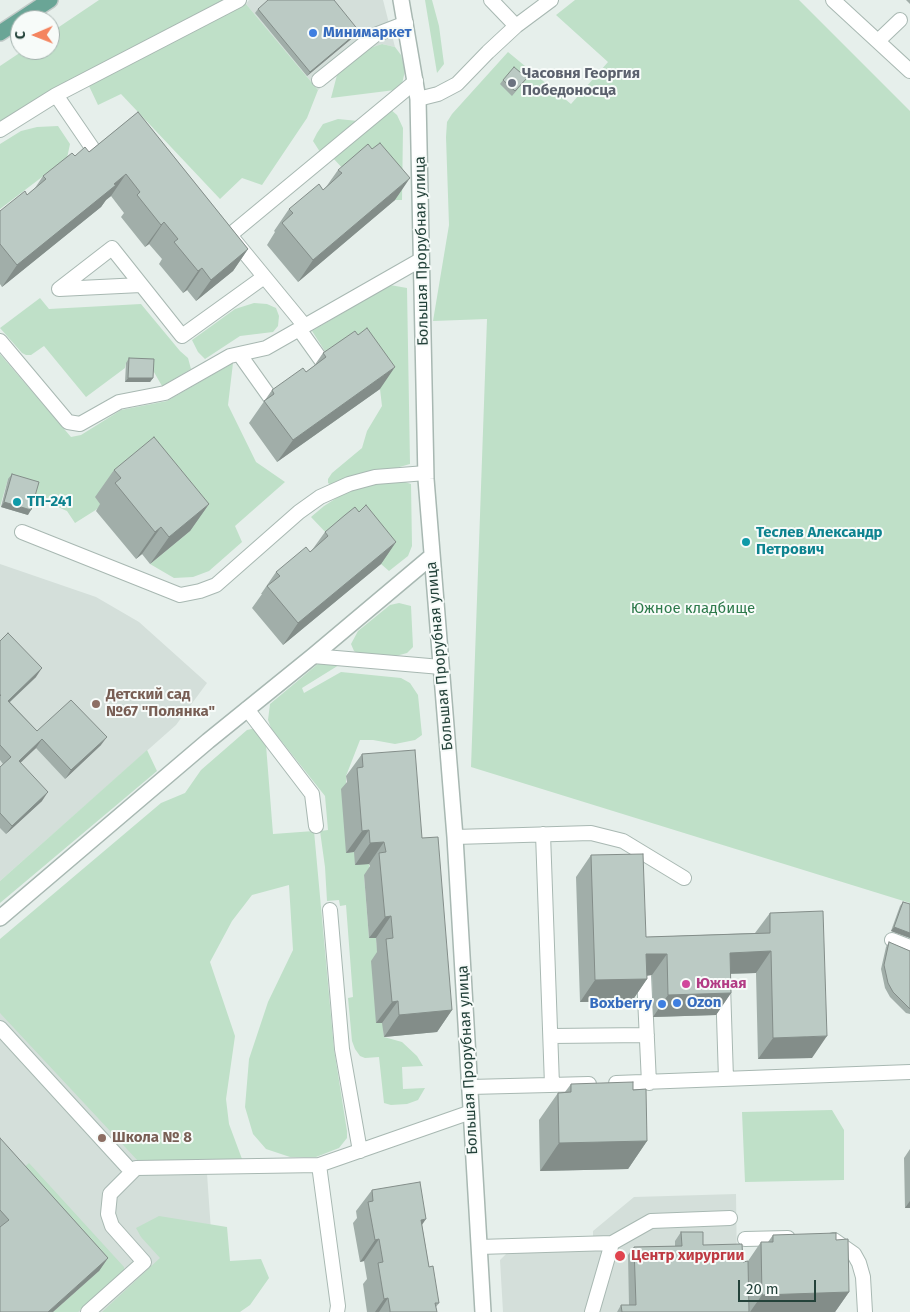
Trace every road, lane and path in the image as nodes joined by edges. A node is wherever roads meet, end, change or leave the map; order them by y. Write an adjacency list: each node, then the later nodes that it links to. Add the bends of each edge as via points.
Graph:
1 (50, 0): 10 (main road)
2 (239, 0): 15 (lane)
3 (401, 0): 8 (street, Большая Прорубная улица)
4 (491, 0): 9 (lane)
5 (551, 0): 9 (lane)
6 (833, 0): 11 (lane)
7 (900, 20): 11 (lane)
8 (406, 24): 13 (lane, via 374,35); 14 (street, Большая Прорубная улица)
9 (516, 26): 16 (lane, via 457,84 438,94)
10 (0, 33)
11 (878, 41): 12 (lane)
12 (910, 71)
13 (319, 80)
14 (416, 81): 16 (street, Большая Прорубная улица); 20 (lane, via 230,235)
15 (56, 95): 17 (lane); 18 (lane)
16 (418, 99): 19 (street, Большая Прорубная улица)
17 (0, 130)
18 (97, 155)
19 (422, 259): 22 (lane); 27 (street, Большая Прорубная улица)
20 (264, 277): 21 (lane, via 182,336); 22 (lane)
21 (141, 286): 21 (lane, via 112,248 59,289 105,287)
22 (301, 327): 24 (lane, via 266,348); 25 (lane)
23 (0, 341): 24 (lane, via 68,422 80,424 120,402 165,393 230,356)
24 (240, 354): 26 (lane)
25 (324, 364)
26 (272, 400)
27 (426, 472): 28 (lane, via 375,477 348,484 320,497 216,585 180,595); 29 (street, Большая Прорубная улица)
28 (22, 532)
29 (432, 556): 30 (street); 31 (street, Большая Прорубная улица)
30 (312, 656): 31 (lane); 32 (street)
31 (441, 668): 35 (street, Большая Прорубная улица)
32 (247, 709): 33 (lane, via 312,794); 38 (street)
33 (316, 826)
34 (543, 834): 35 (lane); 36 (lane, via 591,833 623,841); 45 (lane)
35 (455, 837): 50 (street, Большая Прорубная улица)
36 (684, 878)
37 (330, 910): 52 (lane, via 342,1049)
38 (0, 918)
39 (892, 940): 40 (lane)
40 (910, 947)
41 (723, 974): 47 (lane)
42 (644, 976): 44 (lane)
43 (0, 1028): 54 (lane)
44 (647, 1035): 45 (lane); 48 (lane)
45 (551, 1036): 49 (lane)
46 (910, 1072): 47 (lane)
47 (726, 1079): 48 (lane)
48 (649, 1083): 49 (lane)
49 (552, 1085): 50 (lane)
50 (470, 1087): 51 (street, Большая Прорубная улица)
51 (471, 1112): 52 (lane); 60 (street, Большая Прорубная улица)
52 (360, 1151): 53 (lane)
53 (319, 1165): 54 (lane, via 136,1168); 62 (lane)
54 (132, 1172): 61 (lane, via 110,1194 108,1214 112,1226 144,1262)
55 (730, 1218): 59 (lane, via 651,1221)
56 (802, 1238): 58 (lane)
57 (818, 1238): 65 (lane, via 837,1240 854,1254 863,1277)
58 (745, 1239)
59 (612, 1243): 60 (lane); 64 (lane)
60 (479, 1247): 63 (street, Большая Прорубная улица)
61 (88, 1312)
62 (337, 1312)
63 (483, 1312)
64 (592, 1312)
65 (864, 1312)

